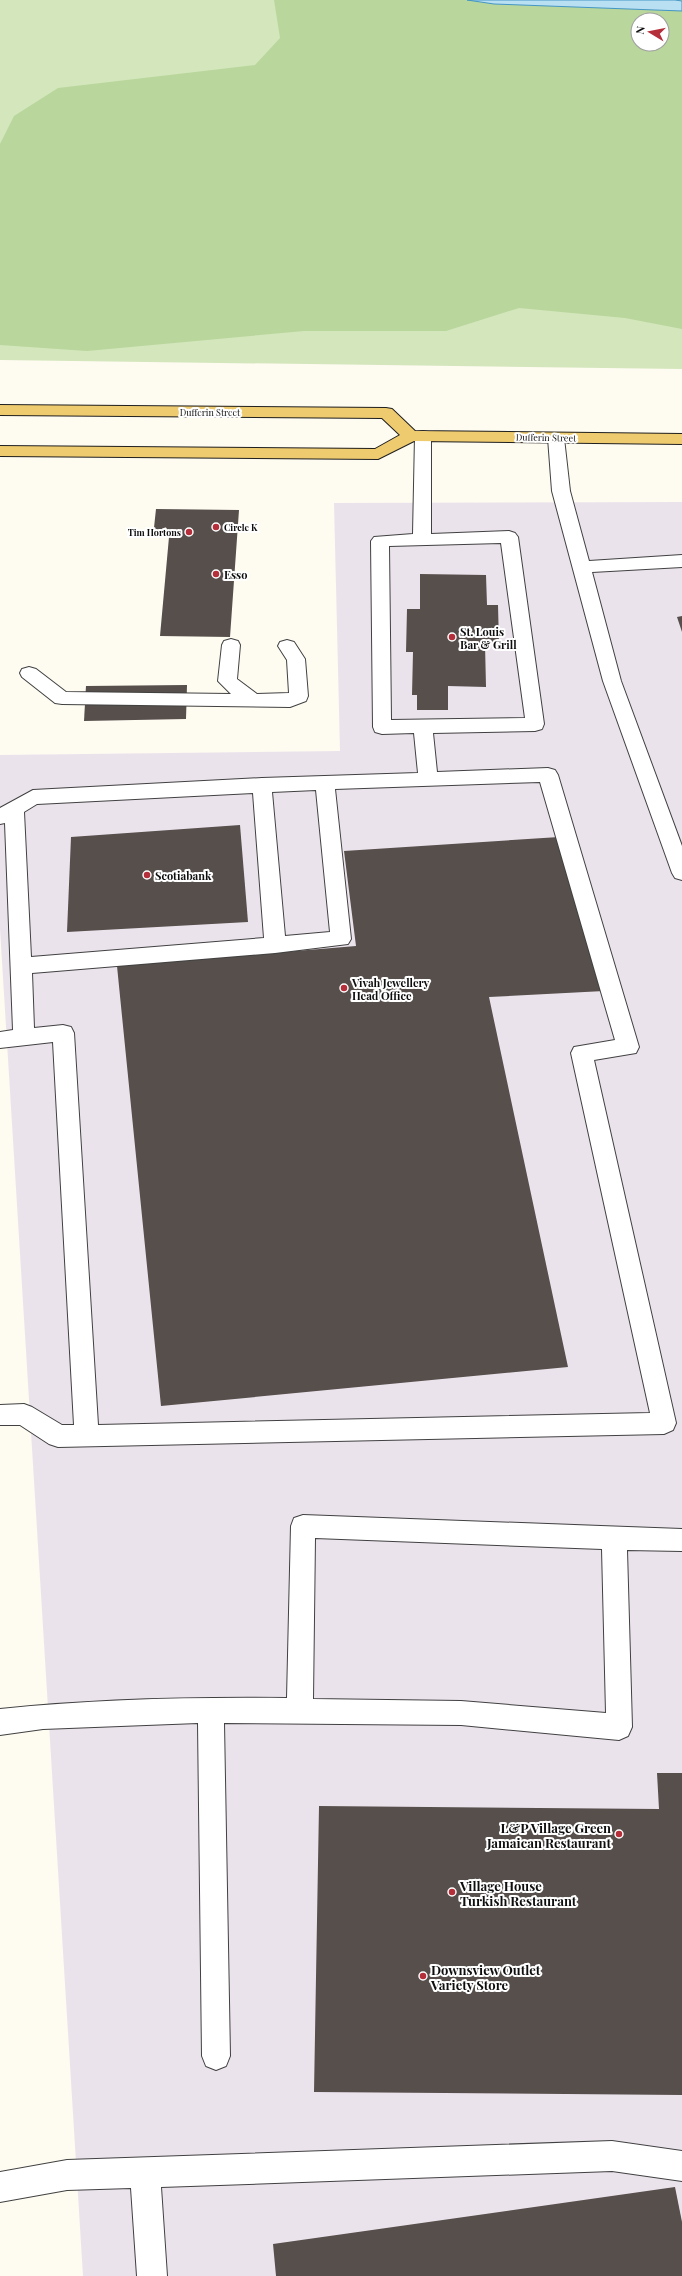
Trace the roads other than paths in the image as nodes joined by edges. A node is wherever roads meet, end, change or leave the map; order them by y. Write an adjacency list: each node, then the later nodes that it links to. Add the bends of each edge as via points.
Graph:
1 (0, 410): 2 (main road, Dufferin Street, via 386,413)
2 (417, 436): 3 (main road, Dufferin Street); 5 (main road, Dufferin Street, via 378,454); 6 (lane)
3 (556, 438): 4 (main road, Dufferin Street); 8 (lane, via 561,491)
4 (682, 439)
5 (0, 451)
6 (422, 540): 13 (lane, via 380,541 382,727); 13 (lane, via 509,537 535,724)
7 (682, 561): 8 (lane)
8 (582, 567): 18 (lane, via 612,681)
9 (231, 645): 12 (lane, via 227,681)
10 (287, 646): 12 (lane, via 296,659 299,696 290,701)
11 (29, 673): 12 (lane, via 62,698)
12 (253, 701)
13 (423, 726): 14 (lane)
14 (428, 780): 15 (lane); 24 (lane, via 548,775 628,1047 582,1053 664,1423)
15 (325, 783): 16 (lane); 19 (lane, via 341,940)
16 (262, 785): 17 (lane, via 33,797); 19 (lane)
17 (7, 813): 20 (lane)
18 (682, 873)
19 (275, 945): 20 (lane)
20 (21, 966): 21 (lane)
21 (24, 1038): 22 (lane); 24 (lane, via 63,1033)
22 (0, 1040)
23 (0, 1416): 24 (lane, via 24,1414 58,1436)
24 (87, 1436)
25 (614, 1538): 26 (lane); 28 (lane, via 303,1526); 28 (lane, via 619,1727 461,1713)
26 (682, 1540)
27 (211, 1710): 28 (lane); 29 (lane, via 43,1717); 30 (lane)
28 (300, 1712)
29 (0, 1722)
30 (216, 2056)
31 (682, 2166): 32 (lane, via 612,2156)
32 (145, 2172): 33 (lane, via 67,2175); 34 (lane)
33 (0, 2187)
34 (152, 2276)

